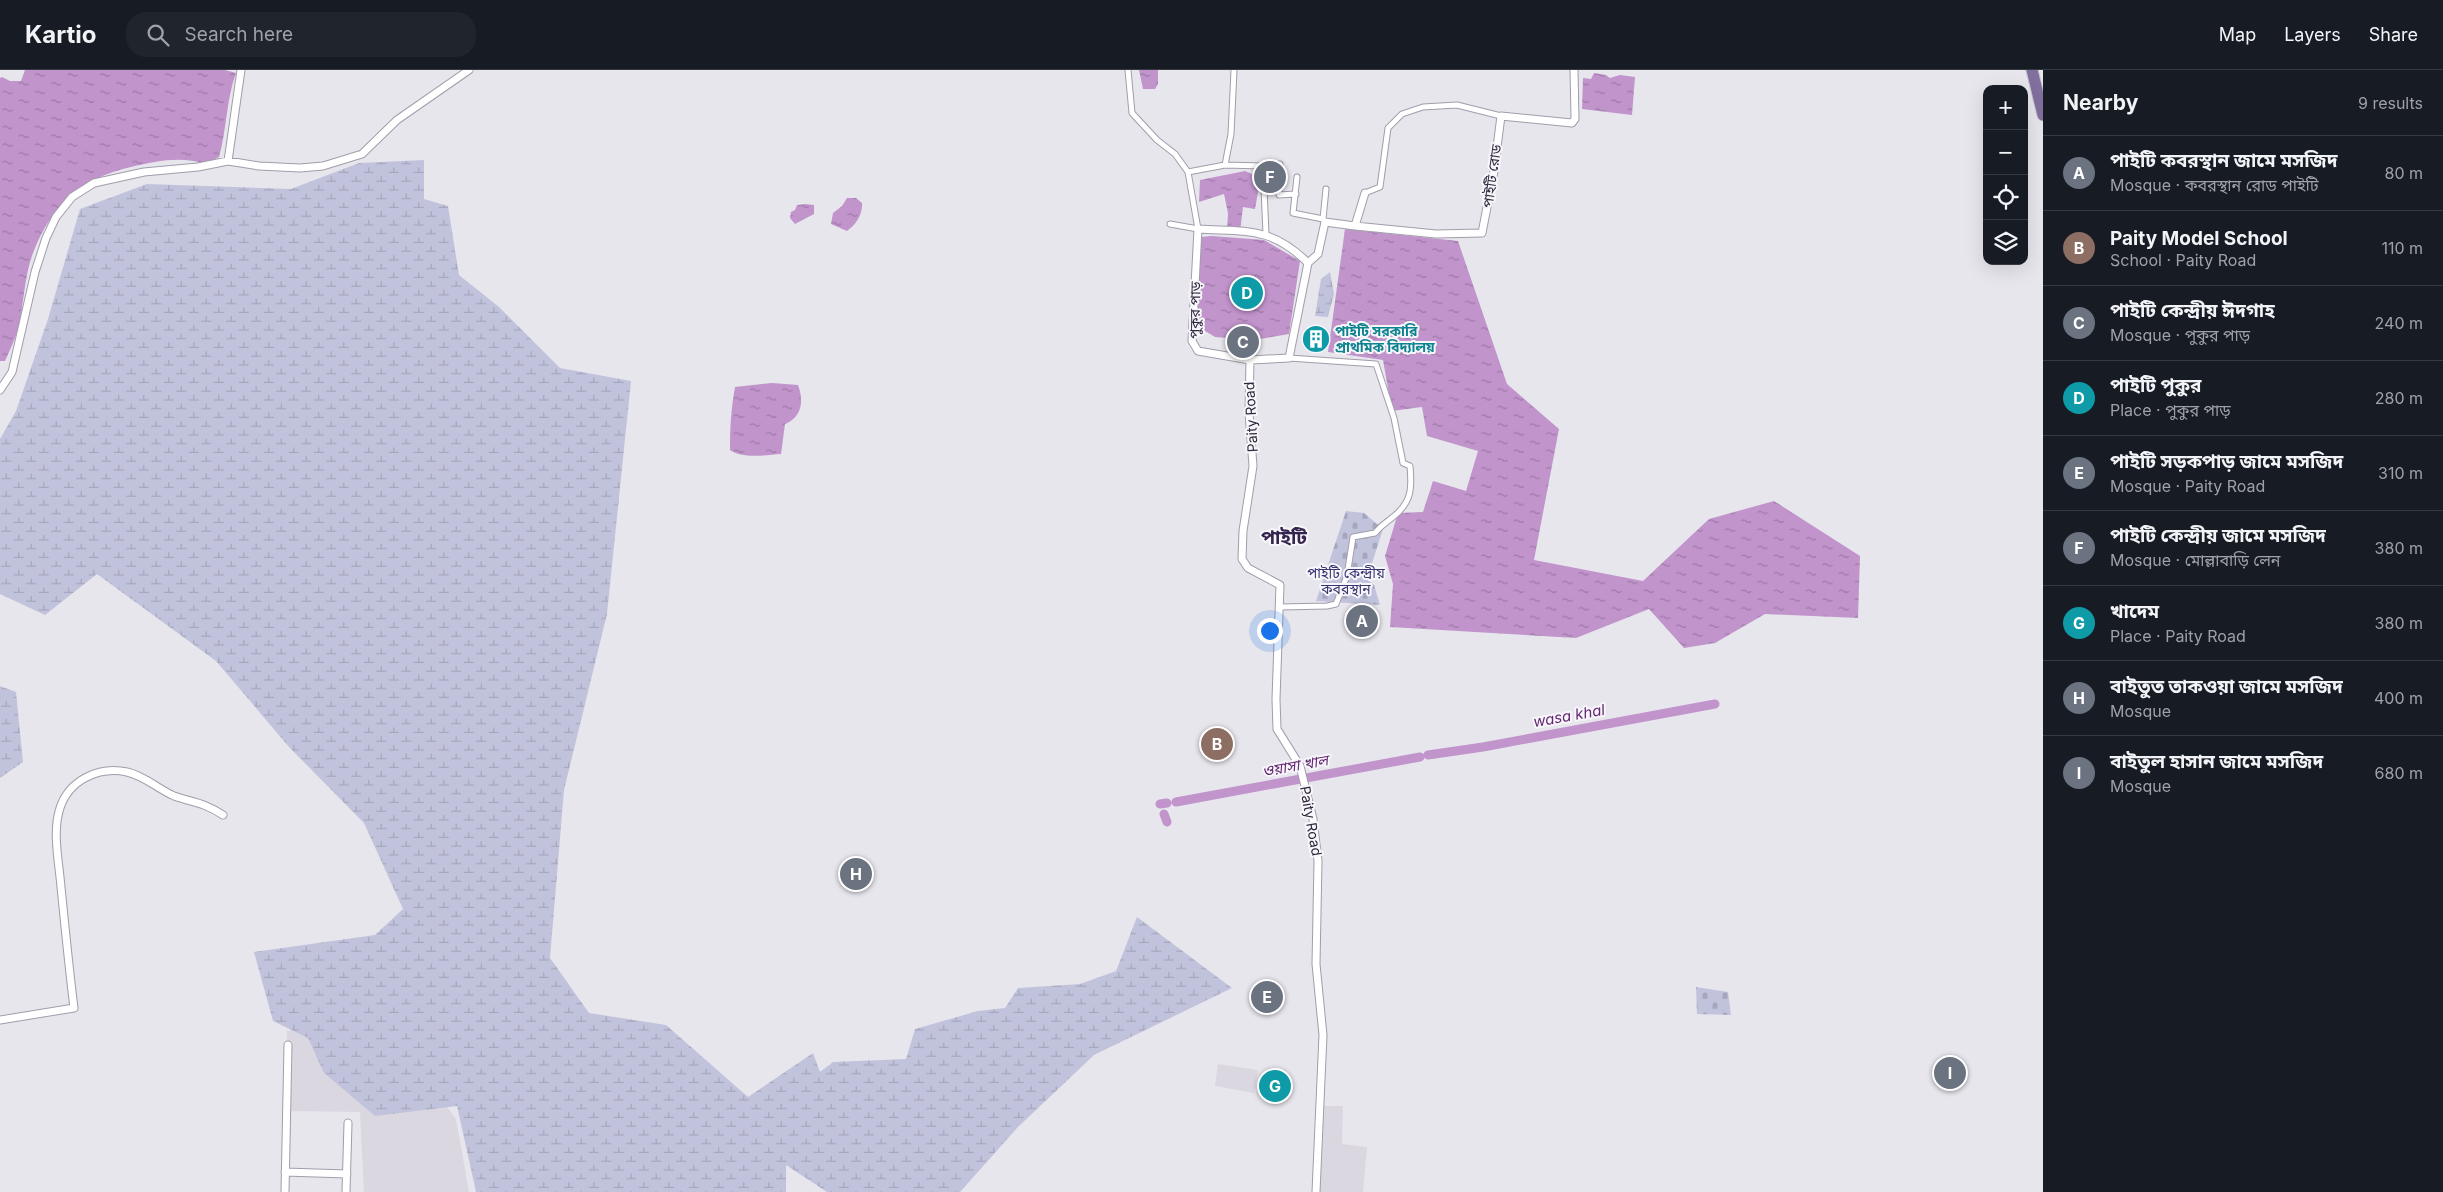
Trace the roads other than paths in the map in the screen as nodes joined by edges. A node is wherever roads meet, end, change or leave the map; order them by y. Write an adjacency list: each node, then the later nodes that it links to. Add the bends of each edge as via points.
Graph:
1 (240, 70): 9 (street)
2 (468, 70): 9 (street, via 397,120 362,154 323,166 300,168)
3 (1128, 70): 12 (street, via 1132,113)
4 (1234, 70): 10 (street, via 1231,134)
5 (1574, 70): 8 (street, via 1575,120 1572,123)
6 (2032, 70): 7 (main road)
7 (2043, 115)
8 (1501, 116): 15 (street, via 1457,106 1423,107 1402,114 1388,128 1380,187); 19 (street, পাইটি রোড, via 1482,232 1436,234)
9 (228, 161): 26 (street, via 109,179 94,183 72,197 56,217 46,238)
10 (1225, 165): 11 (street); 12 (street)
11 (1263, 166): 16 (street, via 1280,164 1279,195); 21 (street)
12 (1188, 172): 20 (street)
13 (1297, 177): 16 (street)
14 (1326, 189): 17 (street)
15 (1365, 192): 19 (street)
16 (1296, 194): 17 (street, via 1294,213)
17 (1324, 221): 19 (street); 22 (street, via 1318,254)
18 (1170, 224): 20 (street)
19 (1355, 226)
20 (1198, 229): 21 (street); 24 (street, পুকুর পাড়, via 1192,342 1198,351)
21 (1266, 234): 22 (street, via 1294,249)
22 (1308, 263): 23 (street)
23 (1289, 358): 24 (street, পুকুর পাড়); 28 (street, via 1376,364 1394,418 1403,463 1410,466 1412,491 1403,507 1375,533 1353,536 1347,576 1336,604)
24 (1250, 360): 28 (street, Paity Road, via 1253,466 1242,559 1248,568 1280,585)
25 (0, 374): 26 (street)
26 (11, 374): 27 (street)
27 (0, 390)
28 (1281, 608): 37 (street, Paity Road, via 1277,729 1300,766 1313,819 1318,861 1316,964 1323,1035)
29 (223, 815): 30 (street, via 206,804 173,795 126,772 107,771 85,777 68,790 59,808 57,841 74,1008)
30 (0, 1020)
31 (288, 1045): 33 (street)
32 (348, 1123): 34 (street)
33 (285, 1172): 34 (street); 35 (street)
34 (347, 1174): 36 (street)
35 (285, 1192)
36 (346, 1192)
37 (1316, 1192)

